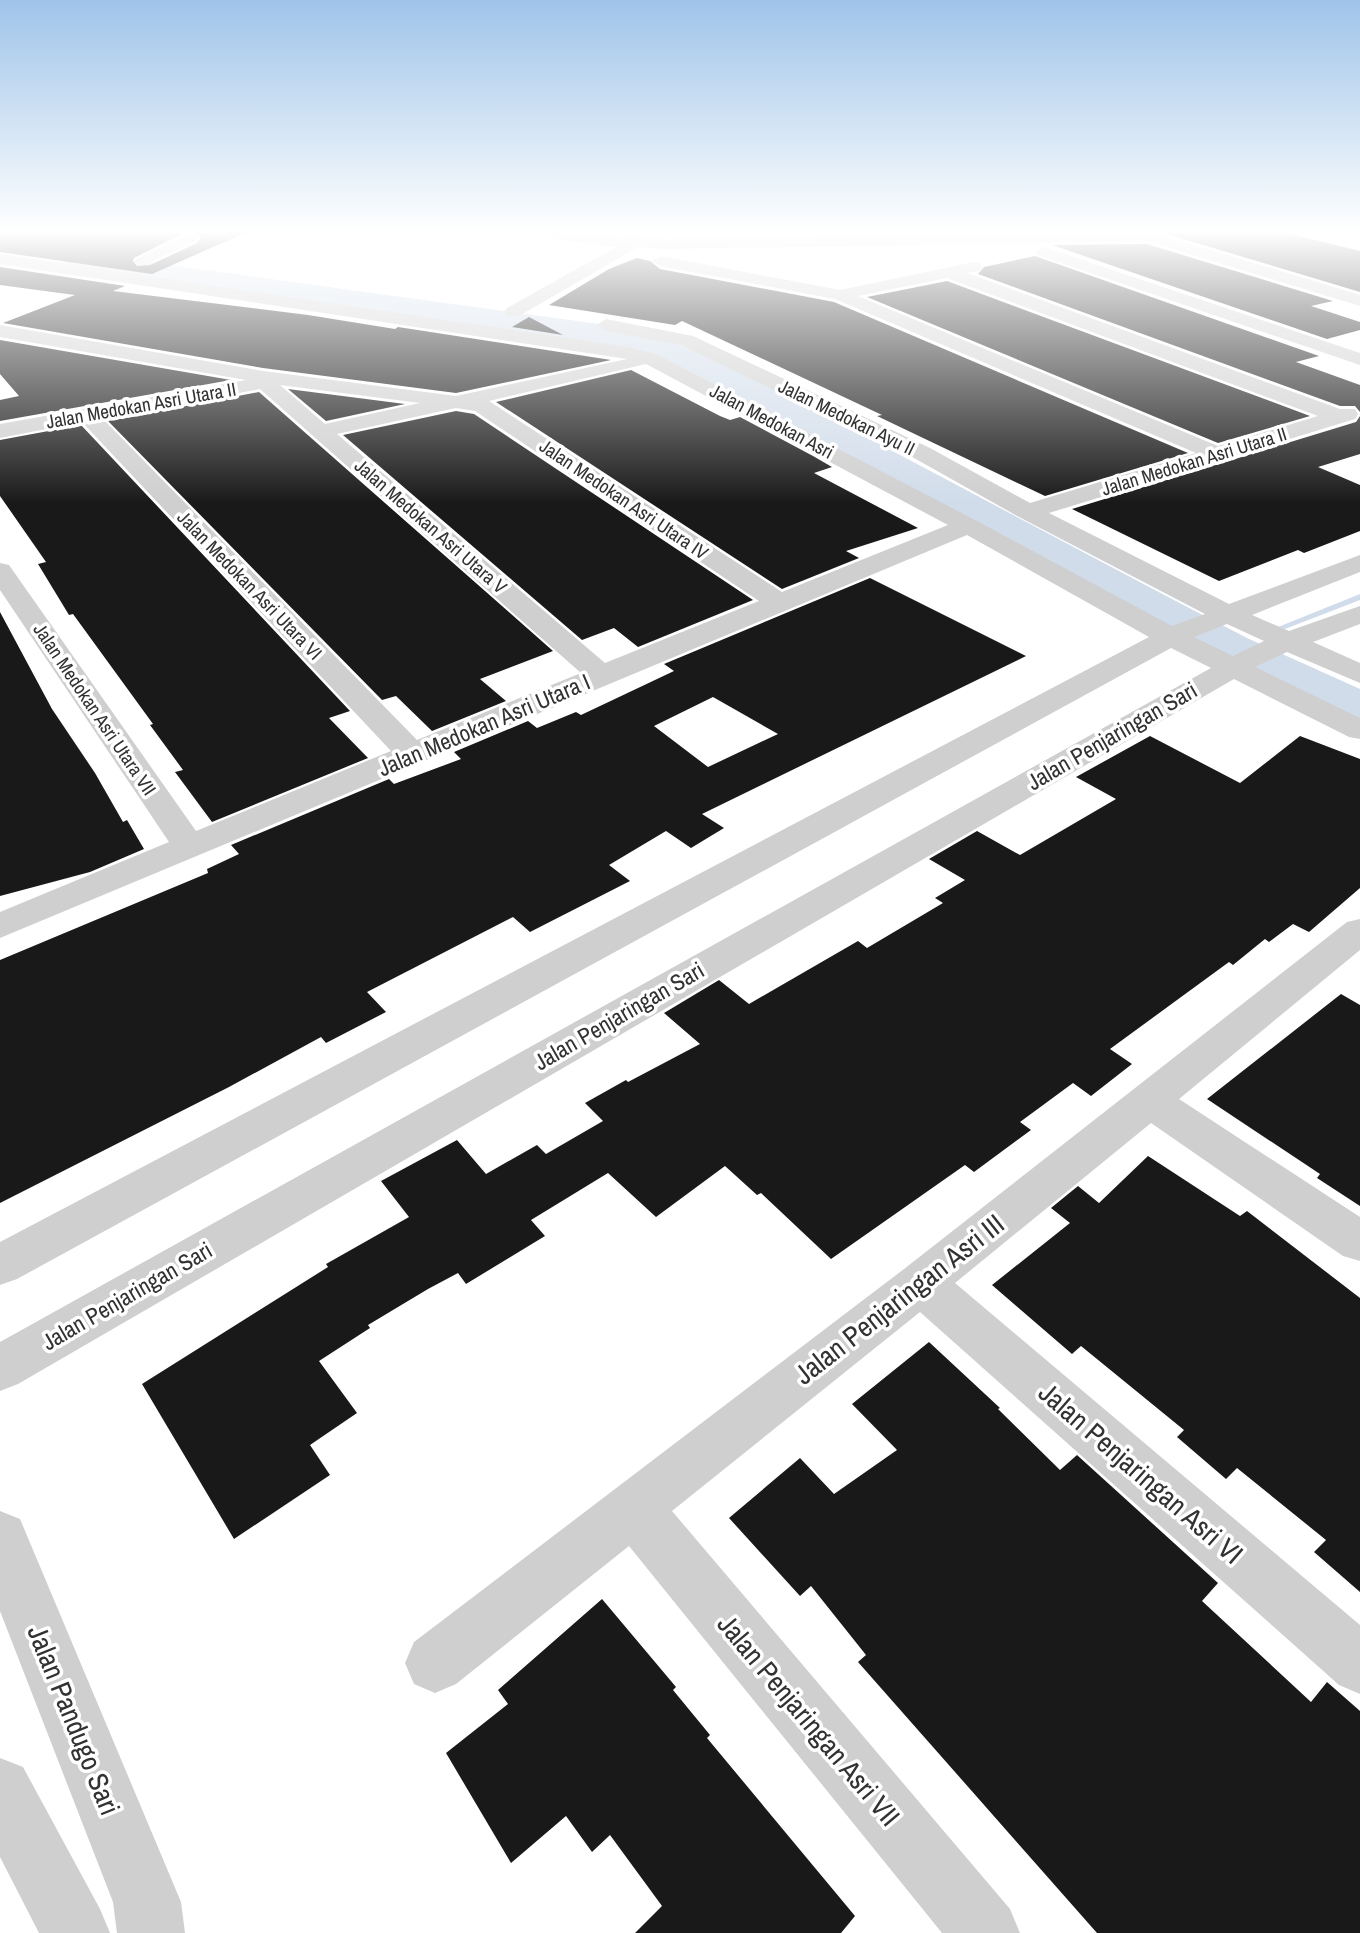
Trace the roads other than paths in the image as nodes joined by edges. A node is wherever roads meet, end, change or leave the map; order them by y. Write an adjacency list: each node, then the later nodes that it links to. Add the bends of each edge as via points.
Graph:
1 (452, 322): 7 (street, Jalan Medokan Asri)
2 (587, 322): 16 (street, Jalan Medokan Ayu II, via 686,340 922,453)
3 (905, 322): 15 (street)
4 (1090, 322): 11 (street)
5 (1248, 322): 8 (street)
6 (0, 331): 9 (street, Jalan Medokan Asri Utara IV)
7 (651, 359): 10 (street, Jalan Medokan Asri Utara IV); 17 (street, Jalan Medokan Asri)
8 (1360, 359)
9 (270, 379): 10 (street, Jalan Medokan Asri Utara IV); 12 (street, Jalan Medokan Asri Utara II); 14 (street, Jalan Medokan Asri Utara V)
10 (466, 402): 14 (street, Jalan Medokan Asri Utara IV); 20 (street, Jalan Medokan Asri Utara IV, via 492,411)
11 (1349, 413): 15 (street, Jalan Medokan Asri Utara II)
12 (87, 415): 13 (street, Jalan Medokan Asri Utara II); 29 (street, Jalan Medokan Asri Utara VI)
13 (0, 431)
14 (322, 431): 27 (street, Jalan Medokan Asri Utara V)
15 (1217, 454): 16 (street, Jalan Medokan Asri Utara II)
16 (1028, 512): 22 (street, Jalan Medokan Ayu II)
17 (968, 526): 20 (street, Jalan Medokan Asri Utara I); 23 (street, Jalan Medokan Asri)
18 (1360, 563): 22 (street)
19 (0, 571): 30 (street, Jalan Medokan Asri Utara VII)
20 (779, 602): 27 (street, Jalan Medokan Asri Utara I)
21 (1360, 614): 24 (street)
22 (1223, 615): 23 (street); 24 (street)
23 (1174, 635): 25 (street, Jalan Medokan Asri); 35 (street)
24 (1280, 645): 25 (street); 26 (street)
25 (1235, 666): 28 (street, Jalan Medokan Asri); 37 (street, Jalan Penjaringan Sari)
26 (1360, 674)
27 (601, 675): 29 (street, Jalan Medokan Asri Utara I)
28 (1360, 730)
29 (413, 754): 30 (street, Jalan Medokan Asri Utara I)
30 (190, 848): 31 (street, Jalan Medokan Asri Utara I)
31 (0, 926)
32 (1350, 952): 33 (street, Jalan Penjaringan Asri III)
33 (1149, 1100): 34 (street); 36 (street, Jalan Penjaringan Asri III)
34 (1360, 1242)
35 (0, 1265)
36 (921, 1283): 38 (street, Jalan Penjaringan Asri III); 41 (street, Jalan Penjaringan Asri VI)
37 (0, 1368)
38 (632, 1507): 40 (street, Jalan Penjaringan Asri III); 45 (street, Jalan Penjaringan Asri VII)
39 (0, 1539): 43 (street, Jalan Pandugo Sari)
40 (435, 1663)
41 (1360, 1664)
42 (0, 1790): 44 (street)
43 (149, 1917)
44 (76, 1933)
45 (986, 1933)

